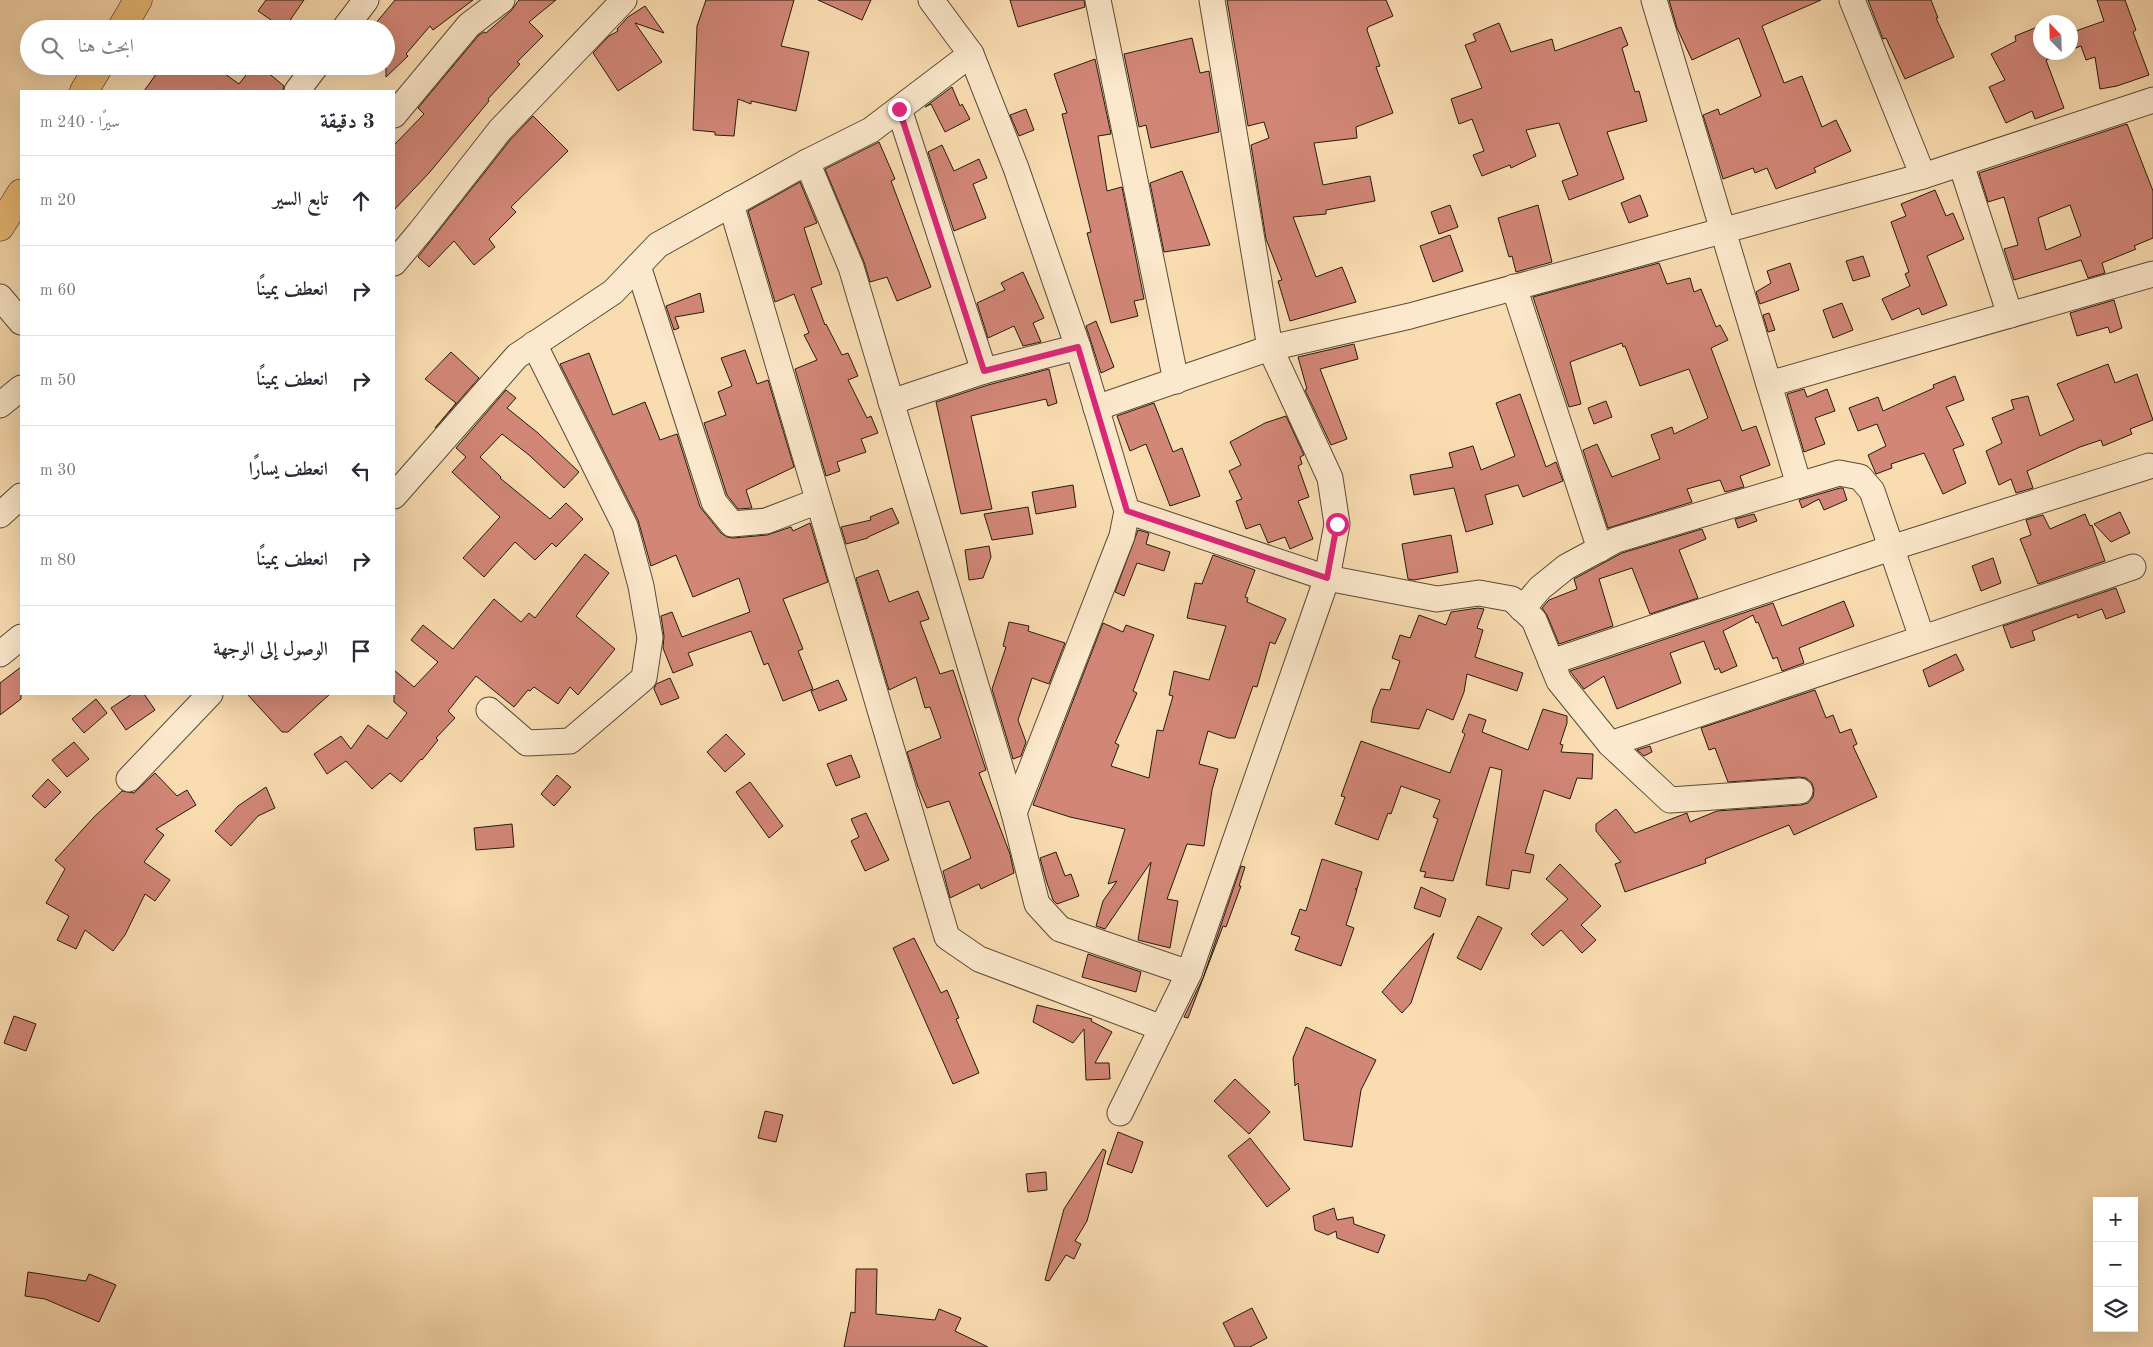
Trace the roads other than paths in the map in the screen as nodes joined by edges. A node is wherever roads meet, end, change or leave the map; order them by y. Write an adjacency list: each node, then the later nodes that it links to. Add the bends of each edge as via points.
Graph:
1 (138, 0): 10 (main road)
2 (366, 0): 11 (street)
3 (502, 0): 19 (street, via 468,25)
4 (624, 0): 27 (street, via 500,130)
5 (931, 0): 12 (street)
6 (1098, 0): 38 (street)
7 (1212, 0): 36 (street)
8 (1654, 0): 26 (street)
9 (1852, 0): 22 (street)
10 (126, 20)
11 (351, 20)
12 (971, 54): 18 (street); 35 (street, via 1016,168)
13 (94, 75): 15 (main road)
14 (309, 75): 16 (street)
15 (85, 90)
16 (298, 90)
17 (2153, 100): 21 (street)
18 (899, 109): 20 (street, via 871,130); 37 (street)
19 (395, 114)
20 (807, 162): 24 (street); 41 (street, via 851,267)
21 (1962, 164): 22 (street); 32 (street)
22 (1924, 176): 26 (street)
23 (20, 195): 25 (main road)
24 (731, 204): 28 (street, via 658,245); 48 (street)
25 (0, 227)
26 (1723, 231): 30 (street); 39 (street)
27 (395, 262)
28 (638, 266): 34 (street, via 613,292); 48 (street, via 714,502 732,524 766,521)
29 (2153, 274): 32 (street)
30 (1514, 288): 36 (street); 52 (street)
31 (0, 297): 33 (street)
32 (2010, 315): 39 (street)
33 (20, 321)
34 (534, 344): 46 (street, via 517,356); 61 (street, via 625,526 641,586 650,638 644,678 570,741 527,743)
35 (1078, 347): 37 (street); 43 (street)
36 (1270, 348): 38 (street); 54 (street, via 1330,478 1337,524)
37 (984, 371): 41 (street)
38 (1176, 381): 43 (street)
39 (1769, 384): 45 (street)
40 (20, 389): 42 (street)
41 (891, 402): 65 (street)
42 (0, 406)
43 (1096, 408): 49 (street)
44 (2149, 466): 51 (street)
45 (1799, 485): 51 (street, via 1839,474 1860,476 1872,491); 52 (street, via 1616,540)
46 (395, 495)
47 (20, 497): 50 (street)
48 (818, 501): 67 (street, via 947,937 979,959)
49 (1127, 511): 54 (street); 65 (street, via 1122,536)
50 (0, 515)
51 (1891, 548): 57 (street); 59 (street)
52 (1600, 549): 55 (street, via 1566,567 1540,588)
53 (2133, 568): 57 (street)
54 (1327, 578): 55 (street, via 1436,599 1479,593 1512,599); 66 (street)
55 (1522, 609): 59 (street, via 1534,620)
56 (20, 637): 58 (street)
57 (1922, 638): 62 (street)
58 (0, 654)
59 (1551, 662): 62 (street, via 1559,681)
60 (209, 695): 63 (street)
61 (489, 710)
62 (1610, 744): 64 (street, via 1670,800)
63 (129, 779)
64 (1800, 791)
65 (1014, 813): 66 (street, via 1037,904 1060,929)
66 (1188, 973): 67 (street)
67 (1162, 1028): 68 (street)
68 (1120, 1113)

